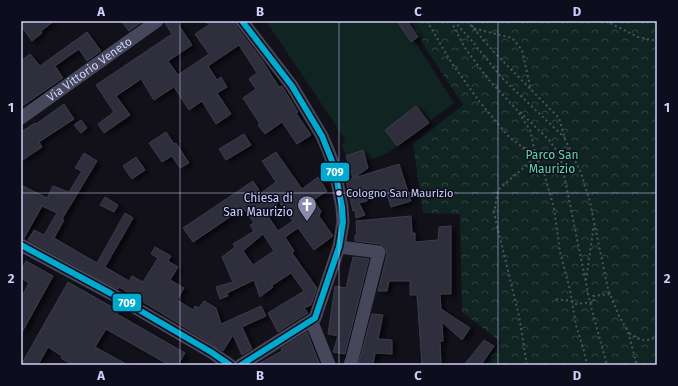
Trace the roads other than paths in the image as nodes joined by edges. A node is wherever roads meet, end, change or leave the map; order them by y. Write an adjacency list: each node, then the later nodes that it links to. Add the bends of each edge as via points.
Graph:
1 (157, 21): 3 (street, Via Vittorio Veneto)
2 (242, 21): 5 (street, via 296,91 322,136 334,166 342,207 343,222)
3 (21, 118)
4 (21, 244): 8 (street)
5 (339, 247): 6 (street, via 318,311); 7 (street, via 379,252)
6 (309, 323): 9 (street); 10 (street, via 313,325)
7 (351, 362)
8 (230, 365)
9 (241, 365)
10 (329, 365)

